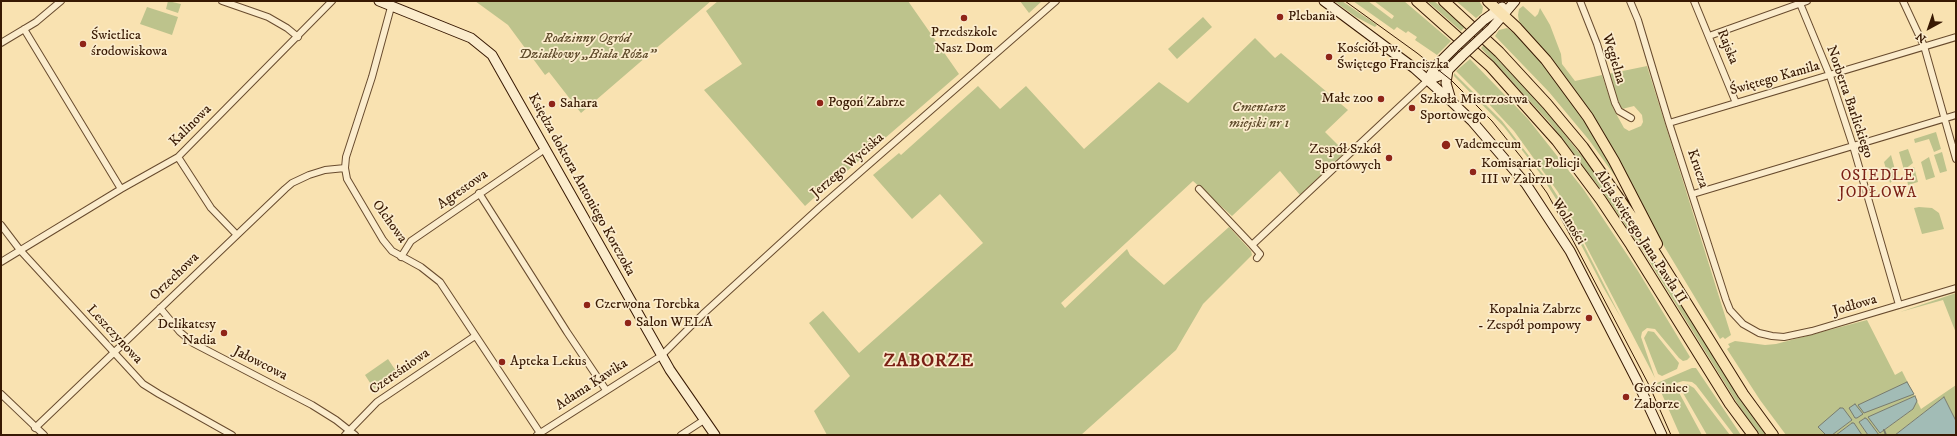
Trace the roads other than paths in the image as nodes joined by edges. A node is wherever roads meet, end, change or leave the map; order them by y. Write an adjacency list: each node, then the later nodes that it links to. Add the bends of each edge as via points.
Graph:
1 (62, 1): 19 (street)
2 (222, 1): 21 (street, via 268,17)
3 (332, 1): 21 (street, Kalinowa)
4 (378, 1): 17 (street, Księdza doktora Antoniego Korczoka)
5 (1056, 1): 59 (street, Jerzego Wyciska, via 830,198)
6 (1324, 1): 26 (street, Wolności)
7 (1417, 1): 72 (main road, Aleja świętego Jana Pawła II, via 1490,66 1557,140 1631,245 1730,404)
8 (1444, 1): 52 (main road, Aleja świętego Jana Pawła II, via 1499,52 1583,147)
9 (1488, 1): 18 (main road)
10 (1514, 1): 18 (street)
11 (1580, 1): 33 (street, Węgielna, via 1597,44 1615,103 1619,111)
12 (1630, 1): 35 (street, Krucza)
13 (1694, 1): 20 (street, Rajska)
14 (1807, 1): 16 (street)
15 (1903, 1): 24 (street)
16 (1800, 2): 20 (street); 28 (street, Norberta Barlickiego)
17 (391, 7): 37 (street, Księdza doktora Antoniego Korczoka, via 461,34 484,47 499,66); 40 (street, Olchowa, via 372,77 350,143)
18 (1501, 12): 25 (street, bridge, via 1484,20); 27 (street, bridge, via 1492,28); 52 (main road, via 1546,60 1588,117 1646,221)
19 (24, 29): 23 (street); 41 (street)
20 (1709, 36): 31 (street, Rajska)
21 (298, 37): 38 (street, Kalinowa)
22 (1956, 37): 24 (street, Świętego Kamila)
23 (1, 43)
24 (1924, 46): 28 (street, Świętego Kamila); 34 (street)
25 (1435, 67): 26 (street, via 1428,70); 29 (street)
26 (1414, 68): 29 (street, Wolności)
27 (1449, 69): 29 (street, via 1437,78); 30 (street, via 1446,83)
28 (1830, 76): 31 (street, Świętego Kamila); 36 (street, Norberta Barlickiego)
29 (1428, 80): 30 (street, Wolności); 47 (street)
30 (1452, 102): 71 (street, Wolności, via 1506,159 1555,226 1600,306)
31 (1736, 103): 35 (street, Świętego Kamila)
32 (1956, 115): 34 (street)
33 (1631, 118)
34 (1944, 119): 36 (street); 39 (street)
35 (1669, 123): 44 (street, Krucza)
36 (1853, 146): 44 (street); 54 (street, Norberta Barlickiego)
37 (545, 149): 43 (street, Agrestowa); 59 (street, Księdza doktora Antoniego Korczoka)
38 (178, 157): 41 (street, Kalinowa); 46 (street, via 211,208)
39 (1956, 159)
40 (345, 168): 46 (street, Orzechowa, via 325,170 292,183); 49 (street, Olchowa, via 353,192 387,245)
41 (121, 189): 48 (street, Kalinowa)
42 (1199, 189): 47 (street)
43 (479, 193): 49 (street, Agrestowa, via 411,241); 60 (street)
44 (1693, 194): 56 (street, Krucza, via 1730,310 1743,324)
45 (1, 225): 48 (street, Leszczynowa)
46 (237, 235): 55 (street, Orzechowa)
47 (1252, 245): 50 (street, via 1260,254)
48 (20, 250): 51 (street, Kalinowa); 58 (street, Leszczynowa)
49 (401, 257): 57 (street, Olchowa, via 421,267 440,282)
50 (1257, 258)
51 (1, 262)
52 (1678, 288): 73 (main road, Aleja świętego Jana Pawła II, via 1743,394)
53 (1956, 288): 54 (street, Jodłowa)
54 (1900, 305): 56 (street, Jodłowa, via 1784,337)
55 (160, 308): 58 (street, Orzechowa); 64 (street, Jałowcowa, via 193,343 312,405)
56 (1759, 333)
57 (475, 336): 64 (street, Czereśniowa, via 377,402); 65 (street, Olchowa)
58 (114, 352): 63 (street, Orzechowa); 67 (street, Leszczynowa, via 150,389)
59 (661, 356): 60 (street, Adama Kawika); 62 (street, Księdza doktora Antoniego Korczoka)
60 (606, 390): 65 (street, Adama Kawika)
61 (1, 394): 63 (street)
62 (704, 420): 69 (street); 70 (street, Księdza doktora Antoniego Korczoka)
63 (35, 428): 66 (street)
64 (347, 433): 68 (street, Jałowcowa)
65 (538, 434)
66 (44, 435)
67 (232, 435)
68 (354, 435)
69 (681, 435)
70 (715, 435)
71 (1662, 435)
72 (1753, 435)
73 (1773, 435)

